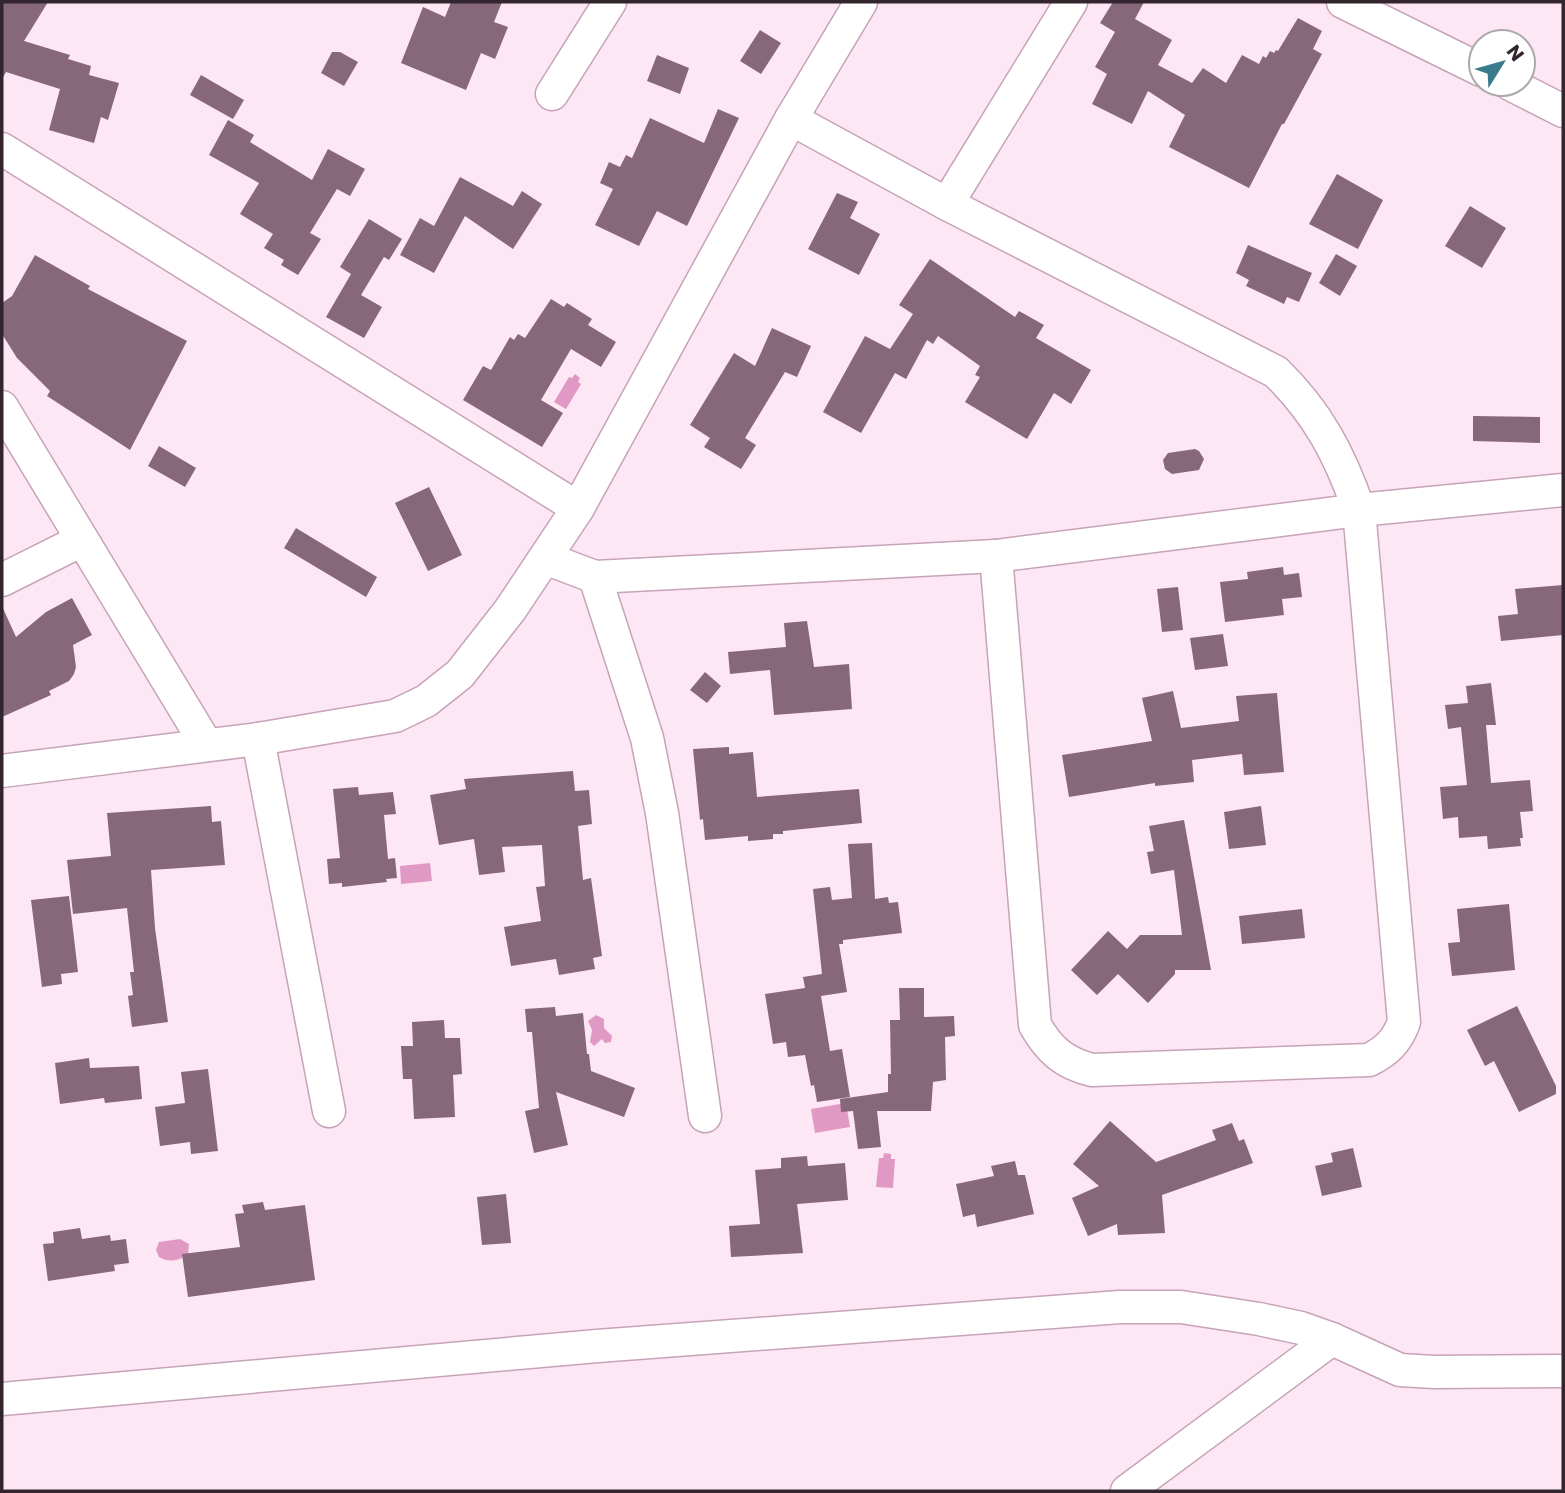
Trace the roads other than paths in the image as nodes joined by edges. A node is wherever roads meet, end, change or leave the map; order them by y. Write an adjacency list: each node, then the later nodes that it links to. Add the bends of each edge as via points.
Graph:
1 (610, 2): 6 (street)
2 (861, 2): 9 (street)
3 (1071, 2): 11 (street)
4 (1343, 2): 5 (street)
5 (1467, 63)
6 (552, 94)
7 (1537, 98): 8 (street)
8 (1563, 111)
9 (792, 119): 11 (street); 14 (street)
10 (2, 149): 14 (street)
11 (947, 204): 15 (street, via 1276,372 1298,393 1320,426 1344,466)
12 (2, 407): 16 (street)
13 (1563, 490): 15 (street)
14 (578, 508): 18 (street)
15 (1359, 510): 17 (street); 17 (street, via 1404,1022 1392,1045 1369,1060 1092,1070 1074,1066 1044,1041 1035,1025)
16 (82, 540): 20 (street); 22 (street)
17 (996, 556): 19 (street)
18 (545, 558): 19 (street); 21 (street, via 460,674 426,701 395,716)
19 (595, 577): 25 (street, via 647,738)
20 (2, 580)
21 (258, 739): 22 (street); 24 (street)
22 (206, 744): 23 (street)
23 (2, 771)
24 (330, 1111)
25 (705, 1116)
26 (1332, 1339): 27 (street, via 1400,1370); 28 (street, via 1220,1312 1120,1307 597,1346); 29 (street)
27 (1563, 1371)
28 (2, 1399)
29 (1127, 1491)

